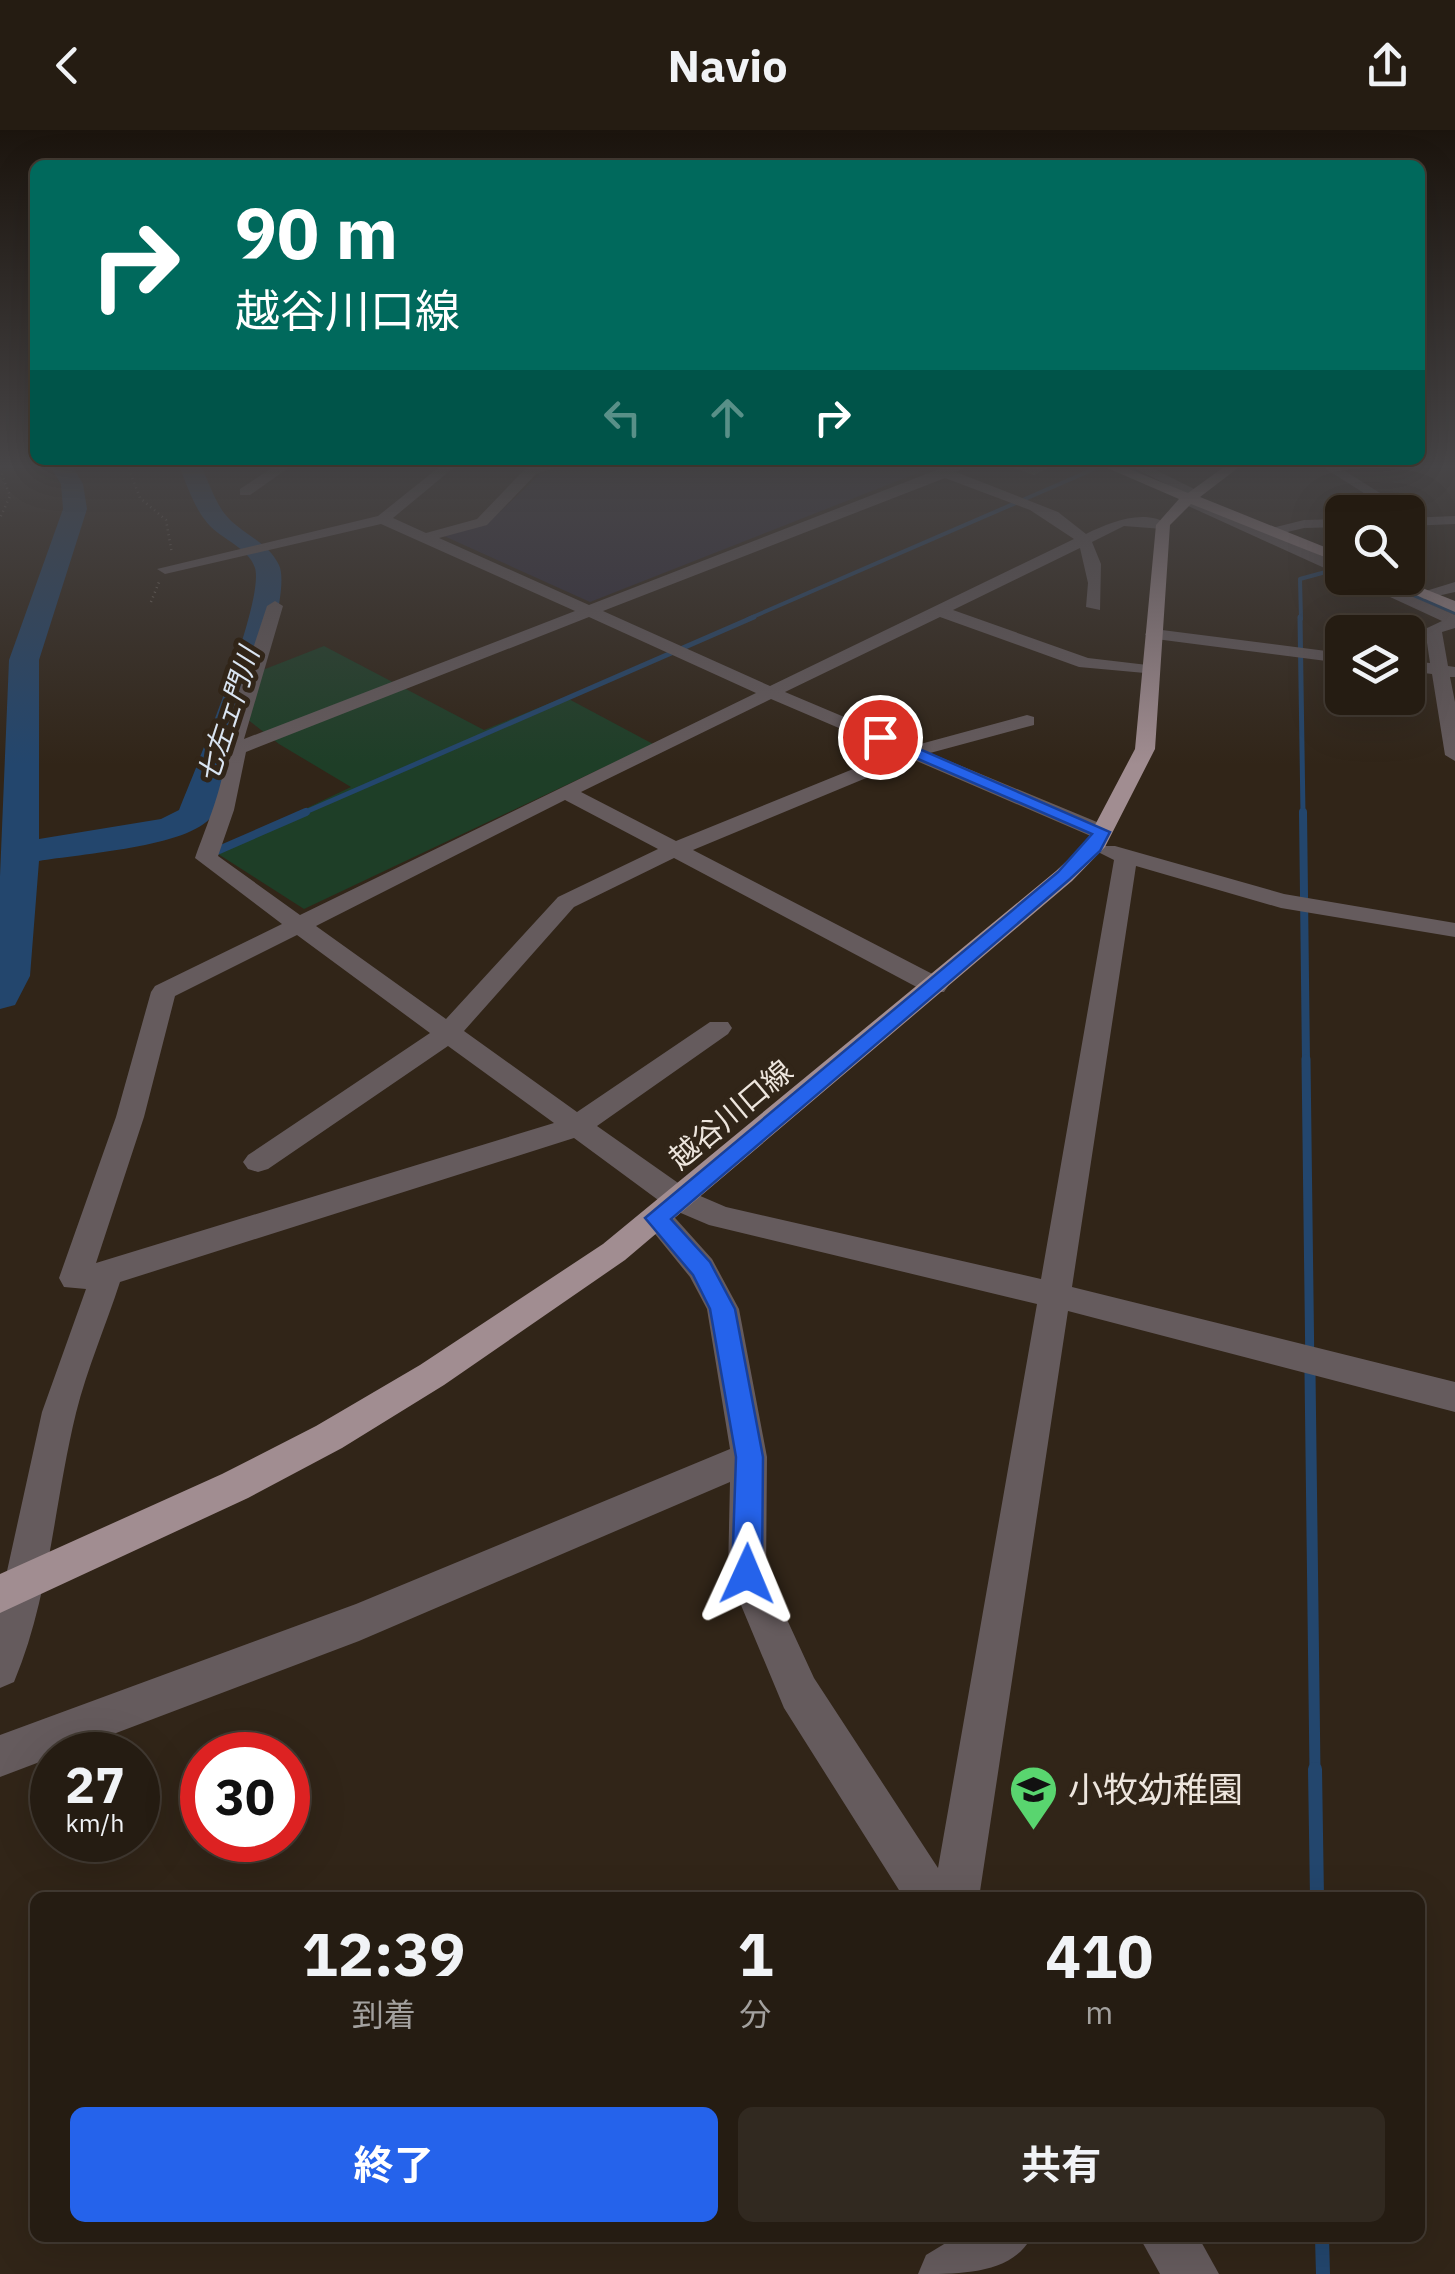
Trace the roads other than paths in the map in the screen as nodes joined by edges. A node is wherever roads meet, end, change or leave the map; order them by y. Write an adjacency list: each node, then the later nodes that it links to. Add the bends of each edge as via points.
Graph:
1 (209, 564): 7 (street)
2 (481, 564): 15 (street)
3 (709, 564): 15 (street)
4 (1040, 564): 16 (street)
5 (1095, 564): 13 (street)
6 (1160, 564): 18 (main road, 越谷川口線)
7 (165, 569)
8 (1455, 587): 9 (street)
9 (1425, 594)
10 (1425, 594): 14 (main road)
11 (1395, 595): 17 (street)
12 (275, 606): 24 (street, via 234,737)
13 (1094, 607)
14 (1455, 608)
15 (588, 612): 22 (street); 24 (street)
16 (942, 612): 20 (street, via 1085,662); 22 (street)
17 (1455, 622): 21 (street, via 1433,629)
18 (1154, 634): 19 (street); 20 (main road, 越谷川口線)
19 (1325, 656)
20 (1150, 670): 28 (main road, 越谷川口線, via 1145,750)
21 (1447, 671): 26 (street)
22 (774, 694): 25 (street); 27 (street)
23 (1027, 721): 25 (street)
24 (237, 748): 30 (street, via 206,858)
25 (915, 751): 28 (street); 29 (street)
26 (1455, 755)
27 (565, 792): 29 (street); 30 (street)
28 (1107, 845): 31 (street, via 1281,902); 32 (main road, 越谷川口線); 39 (street)
29 (674, 850): 32 (street); 34 (street, via 566,902)
30 (298, 924): 34 (street); 38 (street, via 164,992 75,1278)
31 (1455, 930)
32 (935, 986): 37 (main road, 越谷川口線)
33 (719, 1028): 35 (street)
34 (448, 1033): 35 (street); 36 (street)
35 (575, 1127): 37 (street); 38 (street)
36 (258, 1162)
37 (668, 1209): 39 (street); 41 (street, via 722,1309); 42 (main road, 越谷川口線, via 432,1375 329,1438)
38 (107, 1274): 42 (street, via 59,1412)
39 (1054, 1295): 40 (street); 46 (street)
40 (1455, 1396)
41 (749, 1457): 44 (street, via 359,1622); 45 (street, via 747,1574 799,1693)
42 (12, 1589): 43 (street)
43 (0, 1668)
44 (0, 1756)
45 (927, 1892)
46 (957, 1892)
47 (998, 2242): 49 (street)
48 (1169, 2242): 50 (street)
49 (946, 2274)
50 (1192, 2274)

